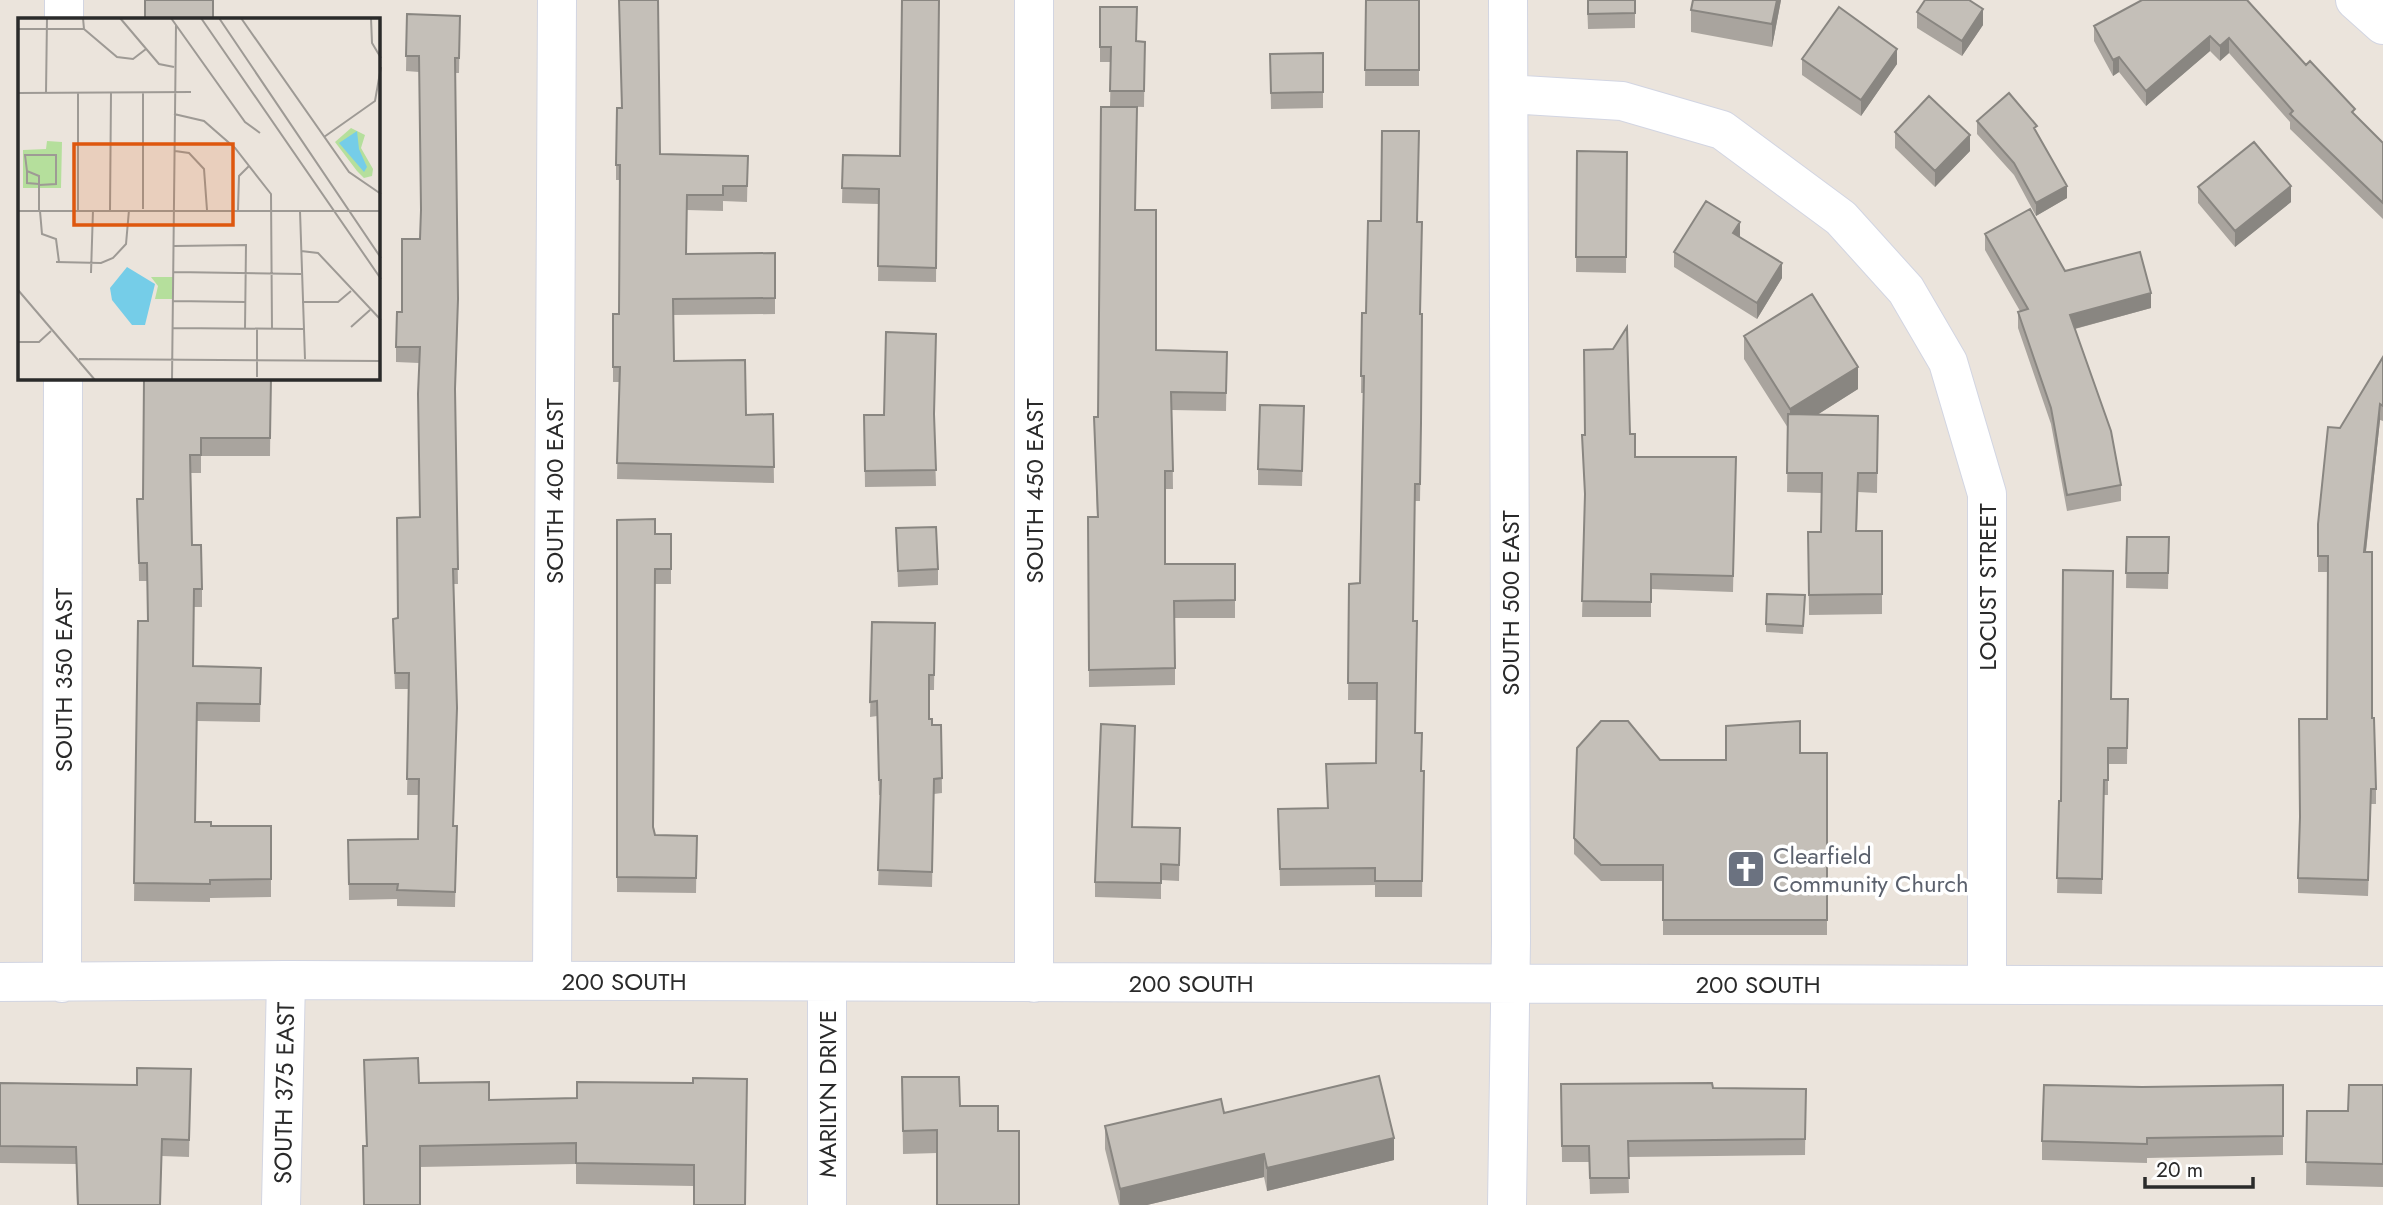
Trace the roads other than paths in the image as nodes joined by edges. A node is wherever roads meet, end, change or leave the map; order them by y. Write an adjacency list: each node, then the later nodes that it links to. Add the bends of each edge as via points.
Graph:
1 (64, 0): 6 (street)
2 (557, 0): 11 (street, SOUTH 400 EAST)
3 (1034, 0): 15 (street, SOUTH 450 EAST)
4 (1508, 0): 8 (street, SOUTH 500 EAST)
5 (2355, 0): 7 (street)
6 (64, 18)
7 (2383, 25)
8 (1509, 94): 16 (street, SOUTH 500 EAST); 17 (street, LOCUST STREET, via 1622,101 1722,130 1841,218 1906,290 1948,362 1987,494)
9 (63, 380): 14 (street, SOUTH 350 EAST)
10 (286, 981): 11 (street, 200 SOUTH); 14 (street, 200 SOUTH); 19 (street, SOUTH 375 EAST)
11 (552, 981): 13 (street, 200 SOUTH)
12 (0, 982): 14 (street, 200 SOUTH)
13 (827, 982): 15 (street, 200 SOUTH); 20 (street, MARILYN DRIVE)
14 (62, 983)
15 (1034, 983): 16 (street, 200 SOUTH)
16 (1510, 984): 17 (street, 200 SOUTH); 21 (street, SOUTH 500 EAST)
17 (1987, 985): 18 (street, 200 SOUTH)
18 (2383, 986)
19 (281, 1205)
20 (827, 1205)
21 (1507, 1205)

